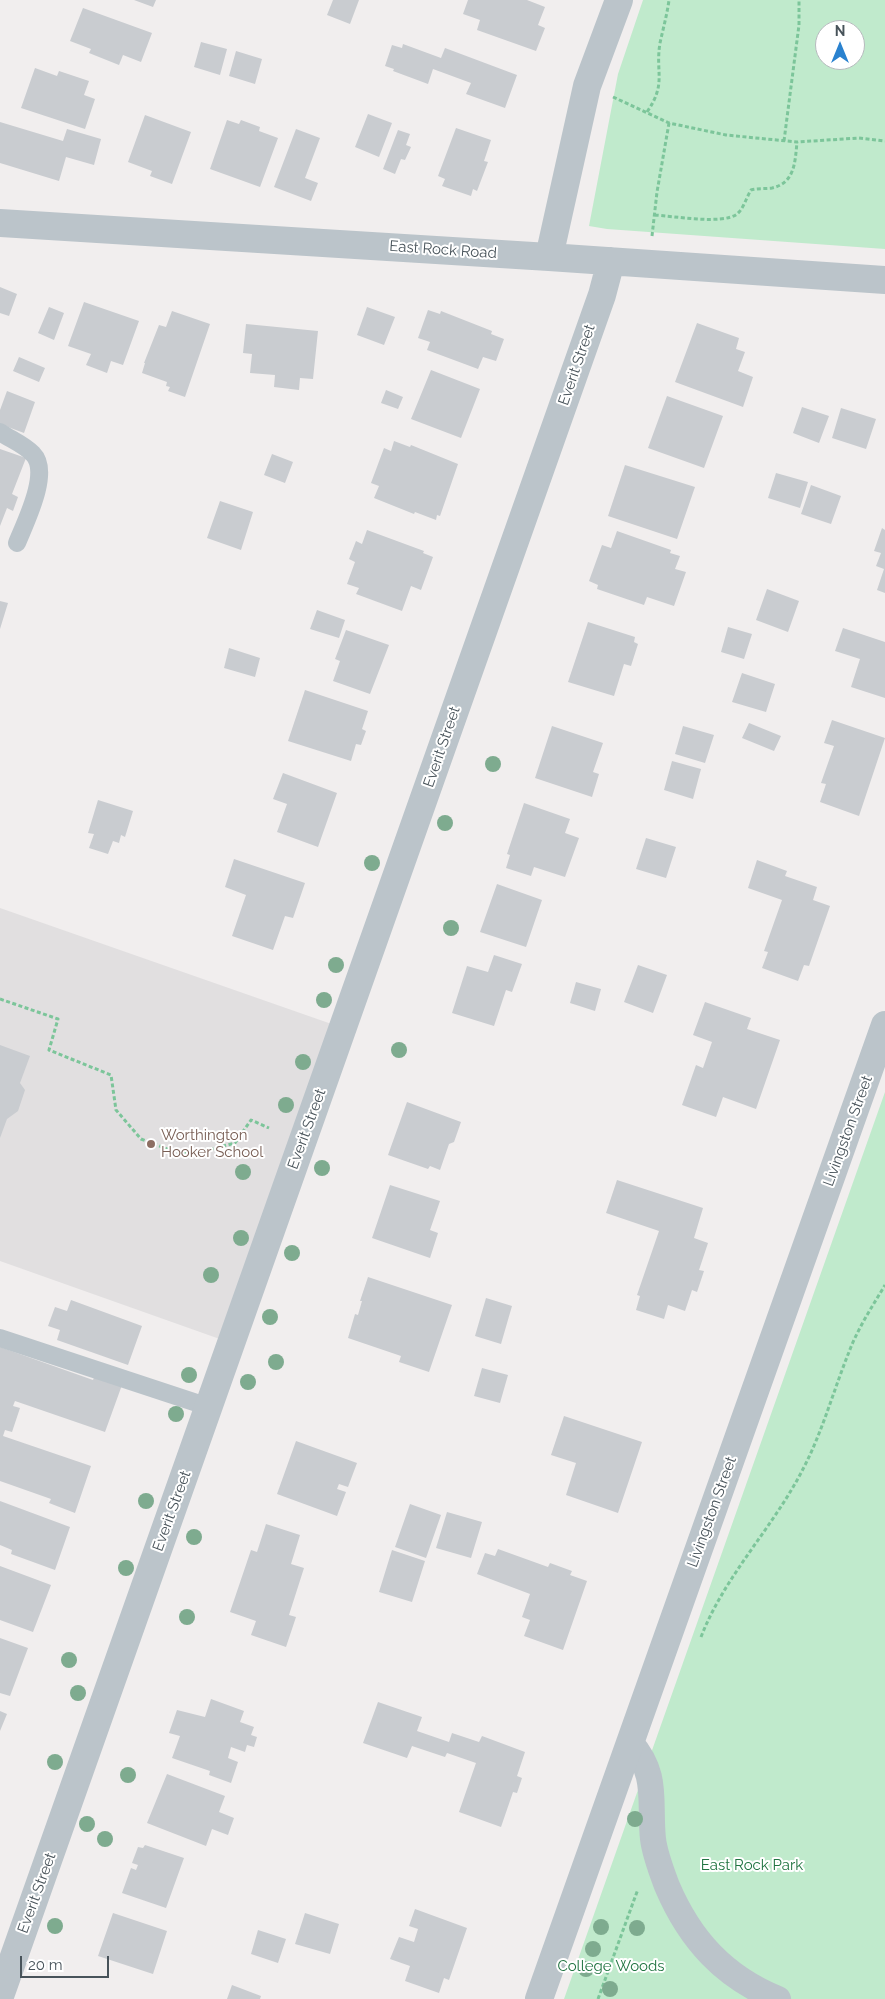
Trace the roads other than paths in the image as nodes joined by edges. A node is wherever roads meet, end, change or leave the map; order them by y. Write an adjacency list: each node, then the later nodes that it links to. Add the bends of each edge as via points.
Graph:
1 (619, 0): 3 (street, via 587,86)
2 (0, 223): 3 (street, East Rock Road)
3 (549, 257): 4 (street, East Rock Road)
4 (611, 261): 5 (street, East Rock Road); 10 (street, Everit Street, via 602,295)
5 (885, 280)
6 (0, 432): 7 (lane, via 34,454 40,466 38,485)
7 (17, 543)
8 (885, 1026): 11 (street, Livingston Street)
9 (0, 1338): 10 (lane)
10 (209, 1407): 12 (street, Everit Street)
11 (630, 1742): 13 (street, Livingston Street); 14 (street, via 644,1761 652,1786 655,1852 671,1894 696,1940 737,1977)
12 (0, 1996)
13 (539, 1999)
14 (778, 1999)

